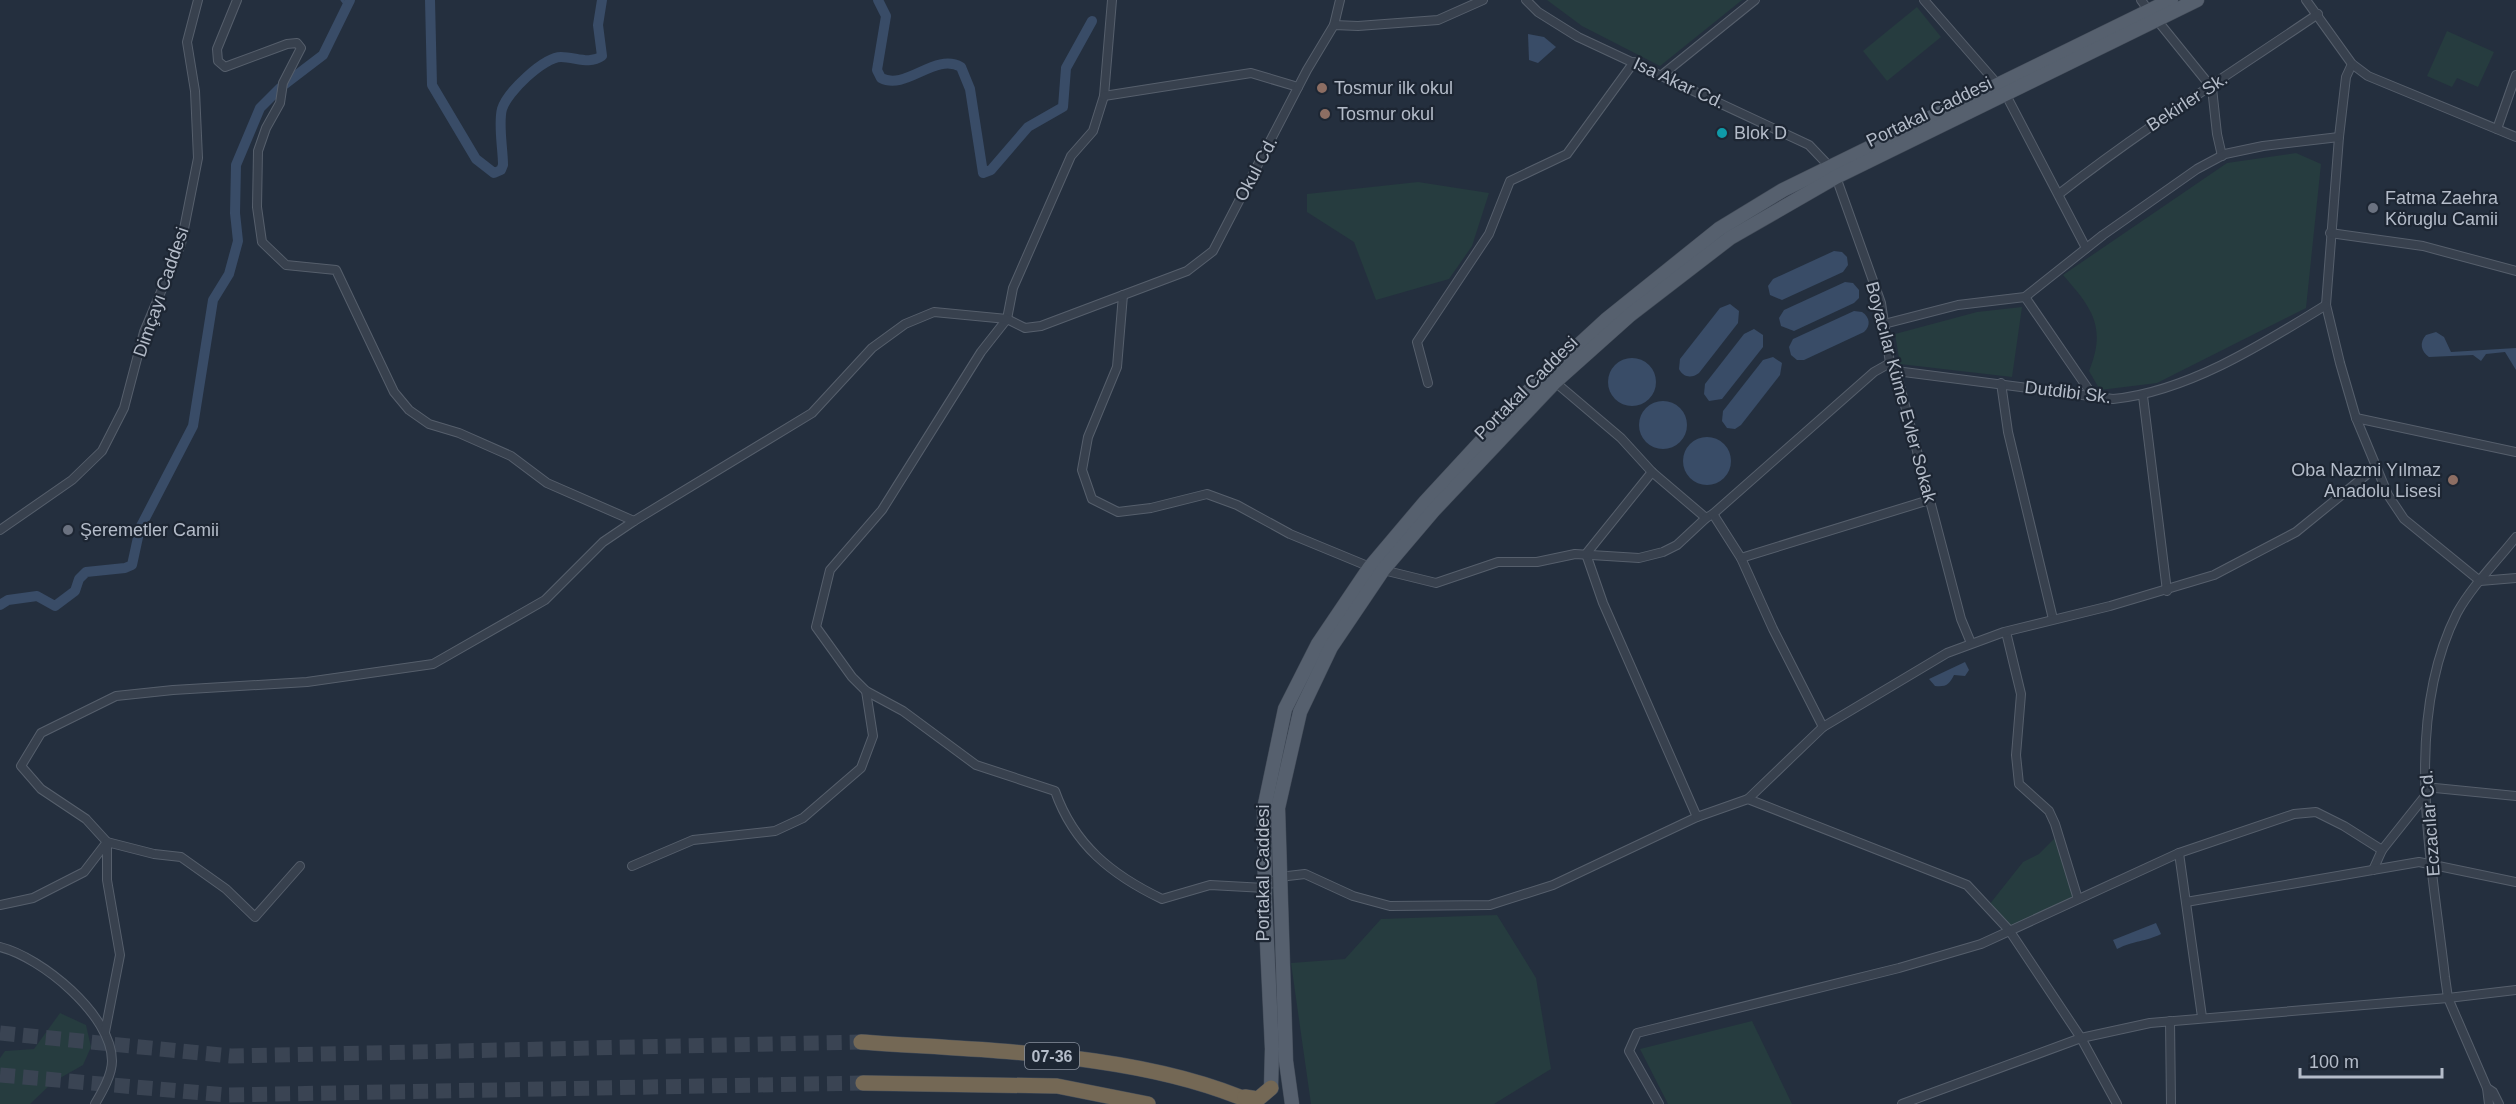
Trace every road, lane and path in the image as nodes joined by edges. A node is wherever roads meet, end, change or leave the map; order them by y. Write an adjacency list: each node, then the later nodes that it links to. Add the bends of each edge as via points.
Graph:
1 (198, 0): 51 (street, Dimçayı Caddesi, via 187,42 195,91 196,169 181,244 144,332 124,408 102,451 72,480)
2 (237, 0): 50 (street, via 219,43 218,61 225,67 297,43 301,48 258,151 262,242 286,265 336,270 394,392 409,410 429,424 511,456 547,483)
3 (1111, 0): 22 (street)
4 (1340, 0): 14 (street, Okul Cd.)
5 (1483, 0): 14 (street, via 1438,20)
6 (1526, 0): 15 (street, Isa Akar Cd., via 1578,38)
7 (1755, 0): 17 (street)
8 (1924, 0): 21 (street)
9 (2172, 0): 12 (main road, Portakal Caddesi)
10 (2197, 0): 12 (main road, Portakal Caddesi)
11 (2306, 0): 13 (street)
12 (2149, 10): 20 (street); 21 (main road, Portakal Caddesi)
13 (2318, 14): 16 (street); 20 (street, Bekirler Sk.)
14 (1334, 25): 19 (street, Okul Cd.)
15 (1634, 62): 17 (street, Isa Akar Cd.); 40 (street, via 1567,154 1510,181 1489,234 1417,342)
16 (2352, 64): 23 (street, via 2368,76); 24 (street, via 2346,77)
17 (1662, 75): 27 (street, Isa Akar Cd., via 1809,146)
18 (2516, 75): 23 (street)
19 (1298, 87): 22 (street, via 1251,73); 32 (street, Okul Cd., via 1213,251 1187,271)
20 (2212, 88): 26 (street); 28 (street, Bekirler Sk., via 2130,139)
21 (2003, 90): 27 (main road, Portakal Caddesi); 28 (street)
22 (1104, 96): 35 (street, via 1094,131 1071,156 1013,288)
23 (2497, 129): 25 (street)
24 (2339, 137): 26 (street, via 2263,146); 29 (street)
25 (2516, 137)
26 (2222, 156): 30 (street)
27 (1833, 172): 36 (street, Boyacılar Küme Evler Sokak, via 1881,303); 39 (main road, Portakal Caddesi, via 1730,238 1648,301); 55 (main road, Portakal Caddesi, via 1784,190 1719,229 1607,319 1522,397 1425,502)
28 (2059, 194): 30 (street)
29 (2330, 233): 31 (street, via 2423,246); 34 (street)
30 (2086, 248): 33 (street)
31 (2516, 271)
32 (1123, 295): 35 (street, Okul Cd., via 1041,326 1025,328); 55 (street, via 1117,367 1088,437 1082,470 1092,499 1118,512 1207,494 1237,505 1290,534)
33 (2025, 297): 36 (street, via 1958,305); 42 (street)
34 (2326, 305): 43 (street, Dutdibi Sk., via 2233,359); 44 (street)
35 (1007, 319): 50 (street, Okul Cd., via 934,312 905,324 872,348 812,413); 62 (street, via 981,352 882,510 830,570 816,627)
36 (1884, 324): 37 (street, Boyacılar Küme Evler Sokak)
37 (1890, 363): 38 (street, Boyacılar Küme Evler Sokak); 49 (street, via 1874,372)
38 (1896, 371): 41 (street, Dutdibi Sk.); 48 (street, Boyacılar Küme Evler Sokak)
39 (1555, 381): 47 (street, via 1621,438); 55 (main road, Portakal Caddesi)
40 (1428, 383)
41 (2001, 383): 42 (street, Dutdibi Sk.); 59 (street, via 2008,432)
42 (2093, 396): 43 (street, Dutdibi Sk.)
43 (2143, 396): 58 (street)
44 (2356, 418): 45 (street); 46 (street)
45 (2516, 452)
46 (2376, 467): 57 (street, via 2404,519); 58 (street, via 2278,542 2214,575)
47 (1652, 472): 49 (street); 53 (street)
48 (1929, 500): 54 (street); 61 (street, Boyacılar Küme Evler Sokak, via 1960,618)
49 (1709, 516): 53 (street, via 1663,552 1638,558); 54 (street)
50 (634, 521): 68 (street, Okul Cd., via 603,542 545,600 433,664 308,682 116,696 41,733 21,766 41,789 86,819)
51 (0, 530)
52 (2516, 537): 57 (street, Eczacılar Cd.)
53 (1586, 554): 55 (street, via 1538,562 1498,562 1436,583); 67 (street)
54 (1741, 558): 63 (street)
55 (1377, 568): 75 (main road, Portakal Caddesi, via 1331,647 1300,712 1278,808); 77 (main road, Portakal Caddesi, via 1318,644 1285,709 1264,809)
56 (2516, 578): 57 (street)
57 (2480, 581): 64 (street, Eczacılar Cd., via 2458,611 2442,649 2428,723)
58 (2167, 591): 59 (street)
59 (2053, 619): 60 (street)
60 (2006, 632): 61 (street); 78 (street, via 2021,694 2016,755 2019,784 2049,811)
61 (1971, 642): 63 (street)
62 (866, 691): 73 (street, via 873,736 861,768 803,818 775,831 693,840); 77 (street, via 903,711 976,765 1055,791 1064,817 1104,865 1162,899 1210,885)
63 (1823, 726): 66 (street)
64 (2425, 791): 65 (street); 69 (street); 71 (street, Eczacılar Cd.)
65 (2516, 796)
66 (1748, 799): 67 (street); 81 (street, via 1967,885)
67 (1697, 817): 75 (street, via 1553,885 1490,905 1390,906 1353,896 1305,874)
68 (107, 842): 72 (street, via 181,857 226,889 255,917); 80 (street, via 84,872 33,898); 87 (street, via 107,880 120,955)
69 (2382, 850): 70 (street, via 2316,812 2294,814); 74 (street)
70 (2179, 853): 78 (street); 79 (street)
71 (2432, 864): 74 (street, via 2419,862); 76 (street); 84 (street, Eczacılar Cd.)
72 (300, 866)
73 (632, 866)
74 (2373, 870): 79 (street)
75 (1279, 877): 77 (street); 97 (main road, Portakal Caddesi)
76 (2516, 882)
77 (1265, 888): 91 (main road, Portakal Caddesi)
78 (2078, 899): 81 (street)
79 (2186, 902): 85 (street)
80 (0, 906)
81 (2009, 930): 88 (street); 98 (street, via 1981,944 1899,968 1637,1032 1629,1051)
82 (0, 947): 87 (street, via 48,970 78,998)
83 (2516, 990): 84 (street)
84 (2448, 998): 85 (street); 92 (street, Eczacılar Cd.)
85 (2202, 1017): 86 (street)
86 (2170, 1021): 88 (street); 101 (street)
87 (105, 1032): 94 (street, via 112,1061)
88 (2080, 1038): 99 (street); 100 (street)
89 (861, 1042): 93 (highway, 07-36, via 1070,1058 1158,1073)
90 (863, 1083): 95 (highway, 07-36, via 1057,1086)
91 (1271, 1088): 93 (highway, via 1258,1099)
92 (2487, 1088): 102 (street); 103 (street)
93 (1239, 1096): 96 (highway, 07-36)
94 (95, 1104)
95 (1148, 1104)
96 (1256, 1104)
97 (1292, 1104)
98 (1659, 1104)
99 (1902, 1104)
100 (2117, 1104)
101 (2171, 1104)
102 (2489, 1104)
103 (2499, 1104)

